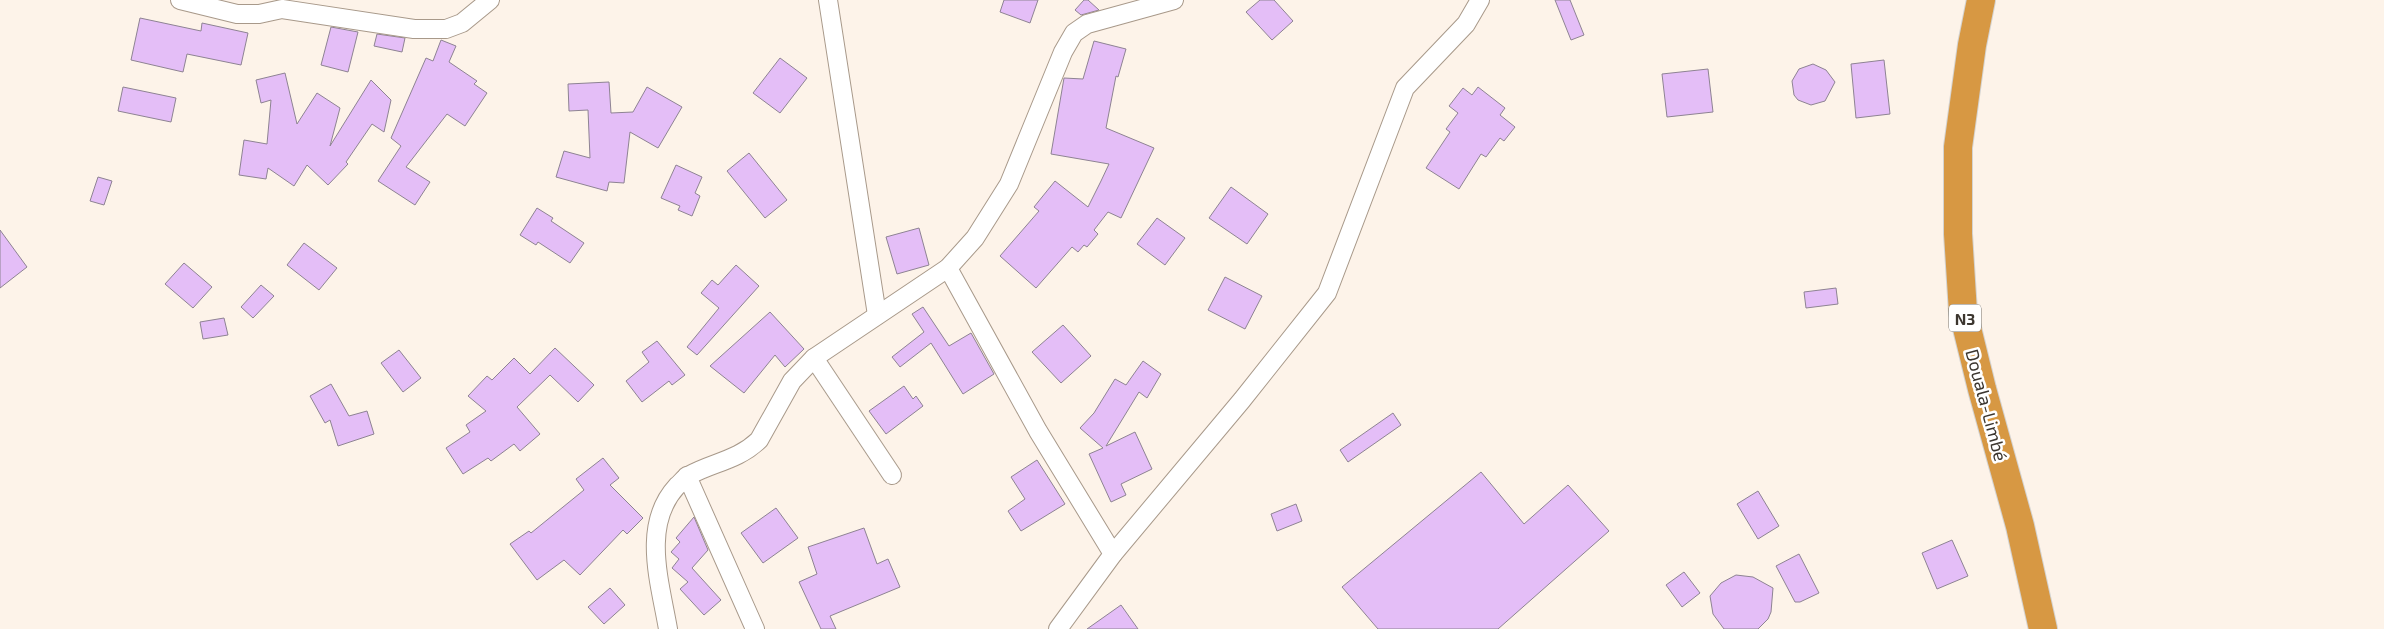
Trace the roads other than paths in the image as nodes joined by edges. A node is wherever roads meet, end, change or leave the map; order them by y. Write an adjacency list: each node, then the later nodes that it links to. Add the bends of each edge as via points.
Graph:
1 (180, 0): 2 (street, via 237,14 282,9 414,29 446,29 462,23)
2 (490, 0)
3 (828, 0): 8 (street)
4 (1174, 0): 7 (street, via 1087,24 1074,33 1062,52 1009,184 975,238)
5 (1480, 0): 12 (street, via 1466,24 1405,88 1327,293)
6 (1981, 0): 16 (highway, Douala-Limbé / N3, via 1958,147 1958,234 1963,312 2020,526)
7 (948, 268): 8 (street); 12 (street, via 1038,431)
8 (877, 316): 9 (street)
9 (814, 358): 10 (street); 11 (street, via 792,381 764,432 752,446 724,463)
10 (892, 475)
11 (687, 476): 13 (street, via 668,496 658,518 656,559); 14 (street)
12 (1113, 554): 15 (street)
13 (668, 629)
14 (755, 629)
15 (1058, 629)
16 (2043, 629)

